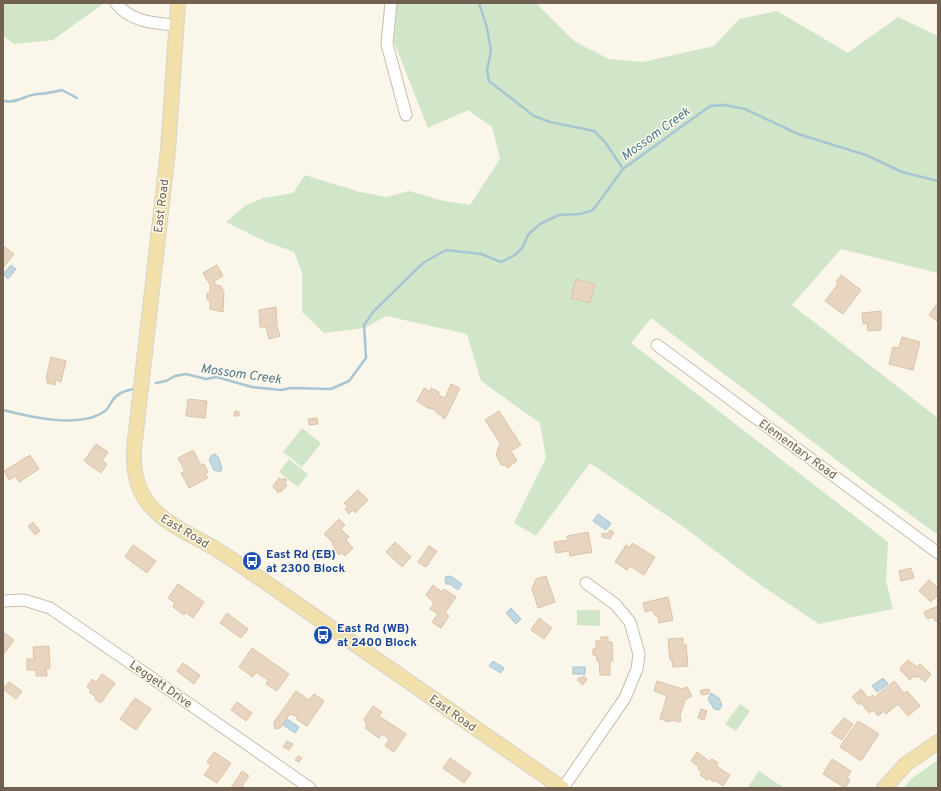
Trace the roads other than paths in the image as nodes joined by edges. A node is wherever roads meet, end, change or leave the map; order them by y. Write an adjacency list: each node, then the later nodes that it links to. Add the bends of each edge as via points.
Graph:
1 (116, 3): 4 (street, via 128,14 144,22)
2 (178, 3): 4 (main road, East Road)
3 (391, 3): 5 (street, via 387,44)
4 (176, 25): 12 (main road, East Road, via 168,150 134,449 135,473 144,496 160,517 255,575)
5 (406, 115)
6 (657, 345): 7 (street, Elementary Road)
7 (938, 553)
8 (586, 583): 12 (street, via 615,604 630,622 638,654 637,669 625,698)
9 (3, 601): 11 (street, Leggett Drive, via 24,600 50,608)
10 (938, 742): 13 (main road, via 906,764)
11 (310, 788)
12 (562, 788)
13 (884, 788)

